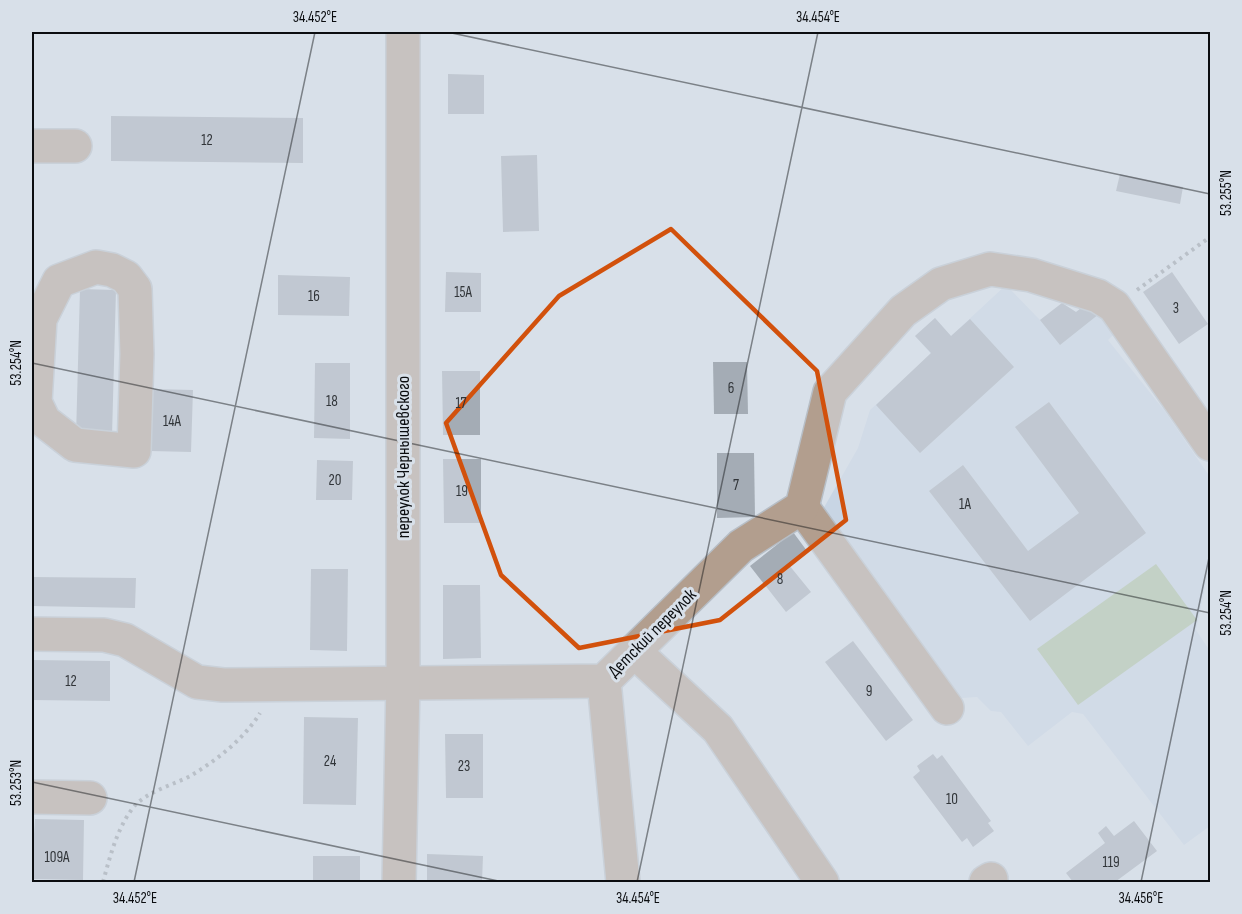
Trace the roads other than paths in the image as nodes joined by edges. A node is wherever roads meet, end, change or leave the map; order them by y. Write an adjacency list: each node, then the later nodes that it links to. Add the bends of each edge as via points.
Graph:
1 (403, 32): 10 (street, переулок Чернышевского)
2 (32, 146): 3 (street)
3 (75, 146)
4 (33, 402): 4 (street, via 44,421 75,445 134,451 135,289 126,277 96,267 59,281 40,319)
5 (1210, 444): 6 (street, via 1114,306 1098,296 1031,275 990,269 941,284 903,311 830,392)
6 (802, 507): 8 (street, Детский переулок, via 741,546); 11 (street)
7 (32, 634): 10 (street, Детский переулок, via 104,635 125,640 197,682)
8 (633, 651): 9 (street, Детский переулок); 16 (street, via 718,729)
9 (604, 681): 10 (street, Детский переулок); 15 (street)
10 (403, 682): 14 (street, переулок Чернышевского)
11 (947, 708)
12 (32, 797): 13 (street)
13 (90, 798)
14 (399, 882)
15 (623, 882)
16 (822, 882)

